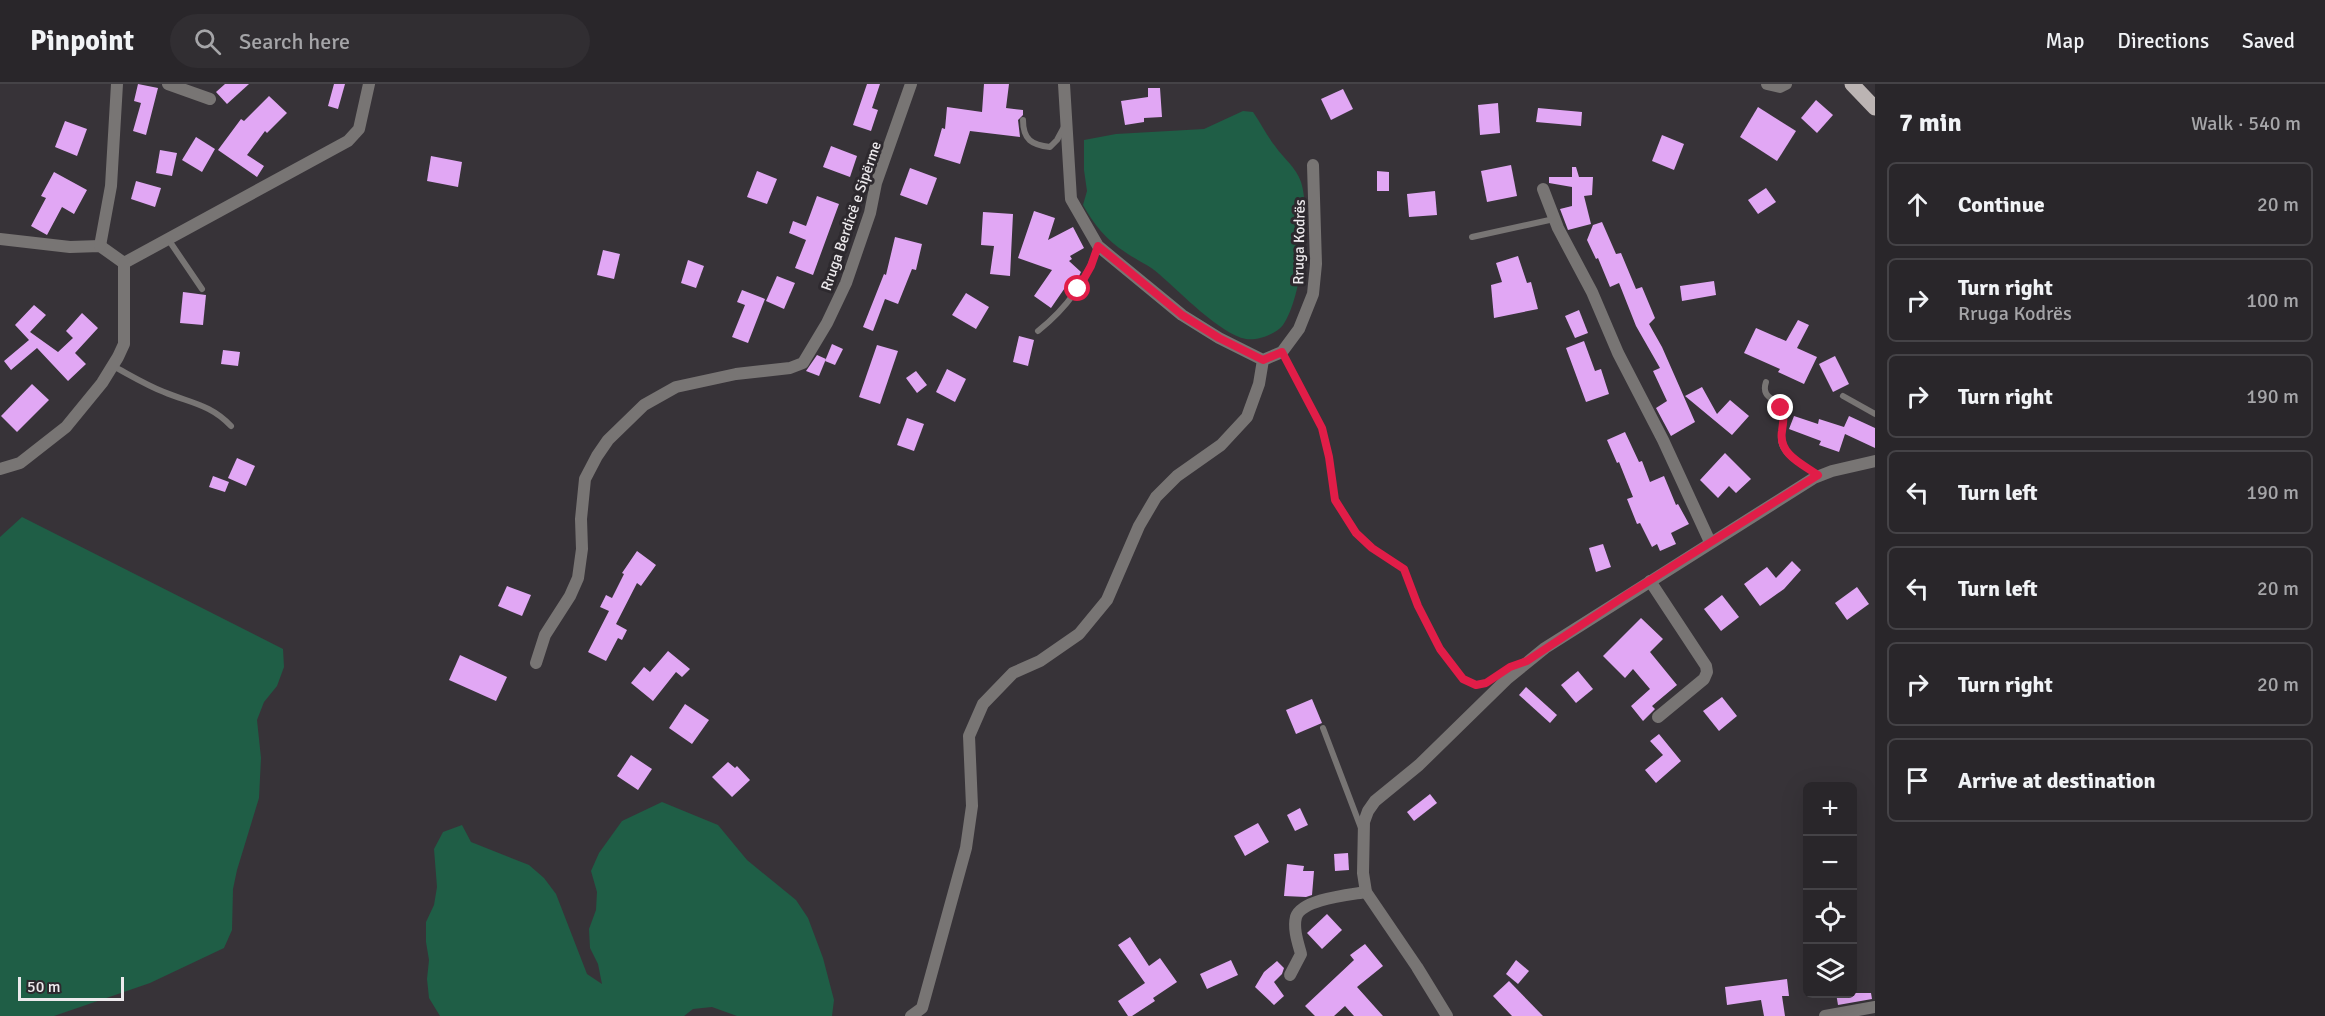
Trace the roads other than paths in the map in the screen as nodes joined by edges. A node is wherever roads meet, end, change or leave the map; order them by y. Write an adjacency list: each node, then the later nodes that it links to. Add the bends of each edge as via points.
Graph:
1 (117, 84): 19 (street, via 111,186)
2 (168, 84): 9 (street)
3 (369, 84): 18 (street, via 359,129 348,141)
4 (911, 84): 35 (street, Rruga Berdicë e Sipërme, via 846,283 803,363 676,387 644,405 597,456 585,479 578,578 545,635)
5 (1064, 84): 12 (street)
6 (1767, 84): 7 (street)
7 (1786, 84)
8 (1852, 84): 10 (main road)
9 (210, 99)
10 (1875, 108)
11 (1023, 120): 12 (lane, via 1028,140 1050,147)
12 (1067, 121): 20 (street, via 1071,199)
13 (1313, 165): 24 (street, Rruga Kodrës, via 1313,294 1299,329 1282,352)
14 (1543, 189): 15 (street)
15 (1554, 219): 16 (lane); 33 (street)
16 (1472, 237)
17 (0, 239): 19 (street, via 70,247)
18 (168, 239): 21 (street); 22 (lane)
19 (100, 246): 21 (street)
20 (1098, 246): 23 (lane, via 1078,289 1059,314); 24 (street, via 1182,315)
21 (124, 263): 25 (street, via 124,344)
22 (202, 290)
23 (1038, 331)
24 (1263, 360): 42 (street, via 1247,417 1221,445 1177,476 1156,497 1107,600 1078,634 1040,661 1013,673 983,704 969,736 972,806 966,848 922,1008)
25 (113, 366): 29 (lane, via 147,386 202,405); 31 (street, via 66,427 20,463)
26 (1766, 382): 32 (lane, via 1766,395 1784,415 1782,448)
27 (1843, 396): 28 (lane)
28 (1875, 414)
29 (231, 426)
30 (1875, 461): 32 (street)
31 (0, 469)
32 (1818, 475): 33 (street)
33 (1710, 542): 34 (street)
34 (1650, 581): 36 (street, via 1707,672 1704,679); 38 (street, via 1527,661 1426,759 1375,801 1366,816)
35 (536, 663)
36 (1658, 717)
37 (1323, 728): 38 (lane)
38 (1364, 836): 39 (street)
39 (1366, 892): 40 (street, via 1313,903 1300,910 1296,934 1301,954); 43 (street)
40 (1290, 975)
41 (1875, 1007): 44 (street)
42 (911, 1016)
43 (1447, 1016)
44 (1825, 1016)

